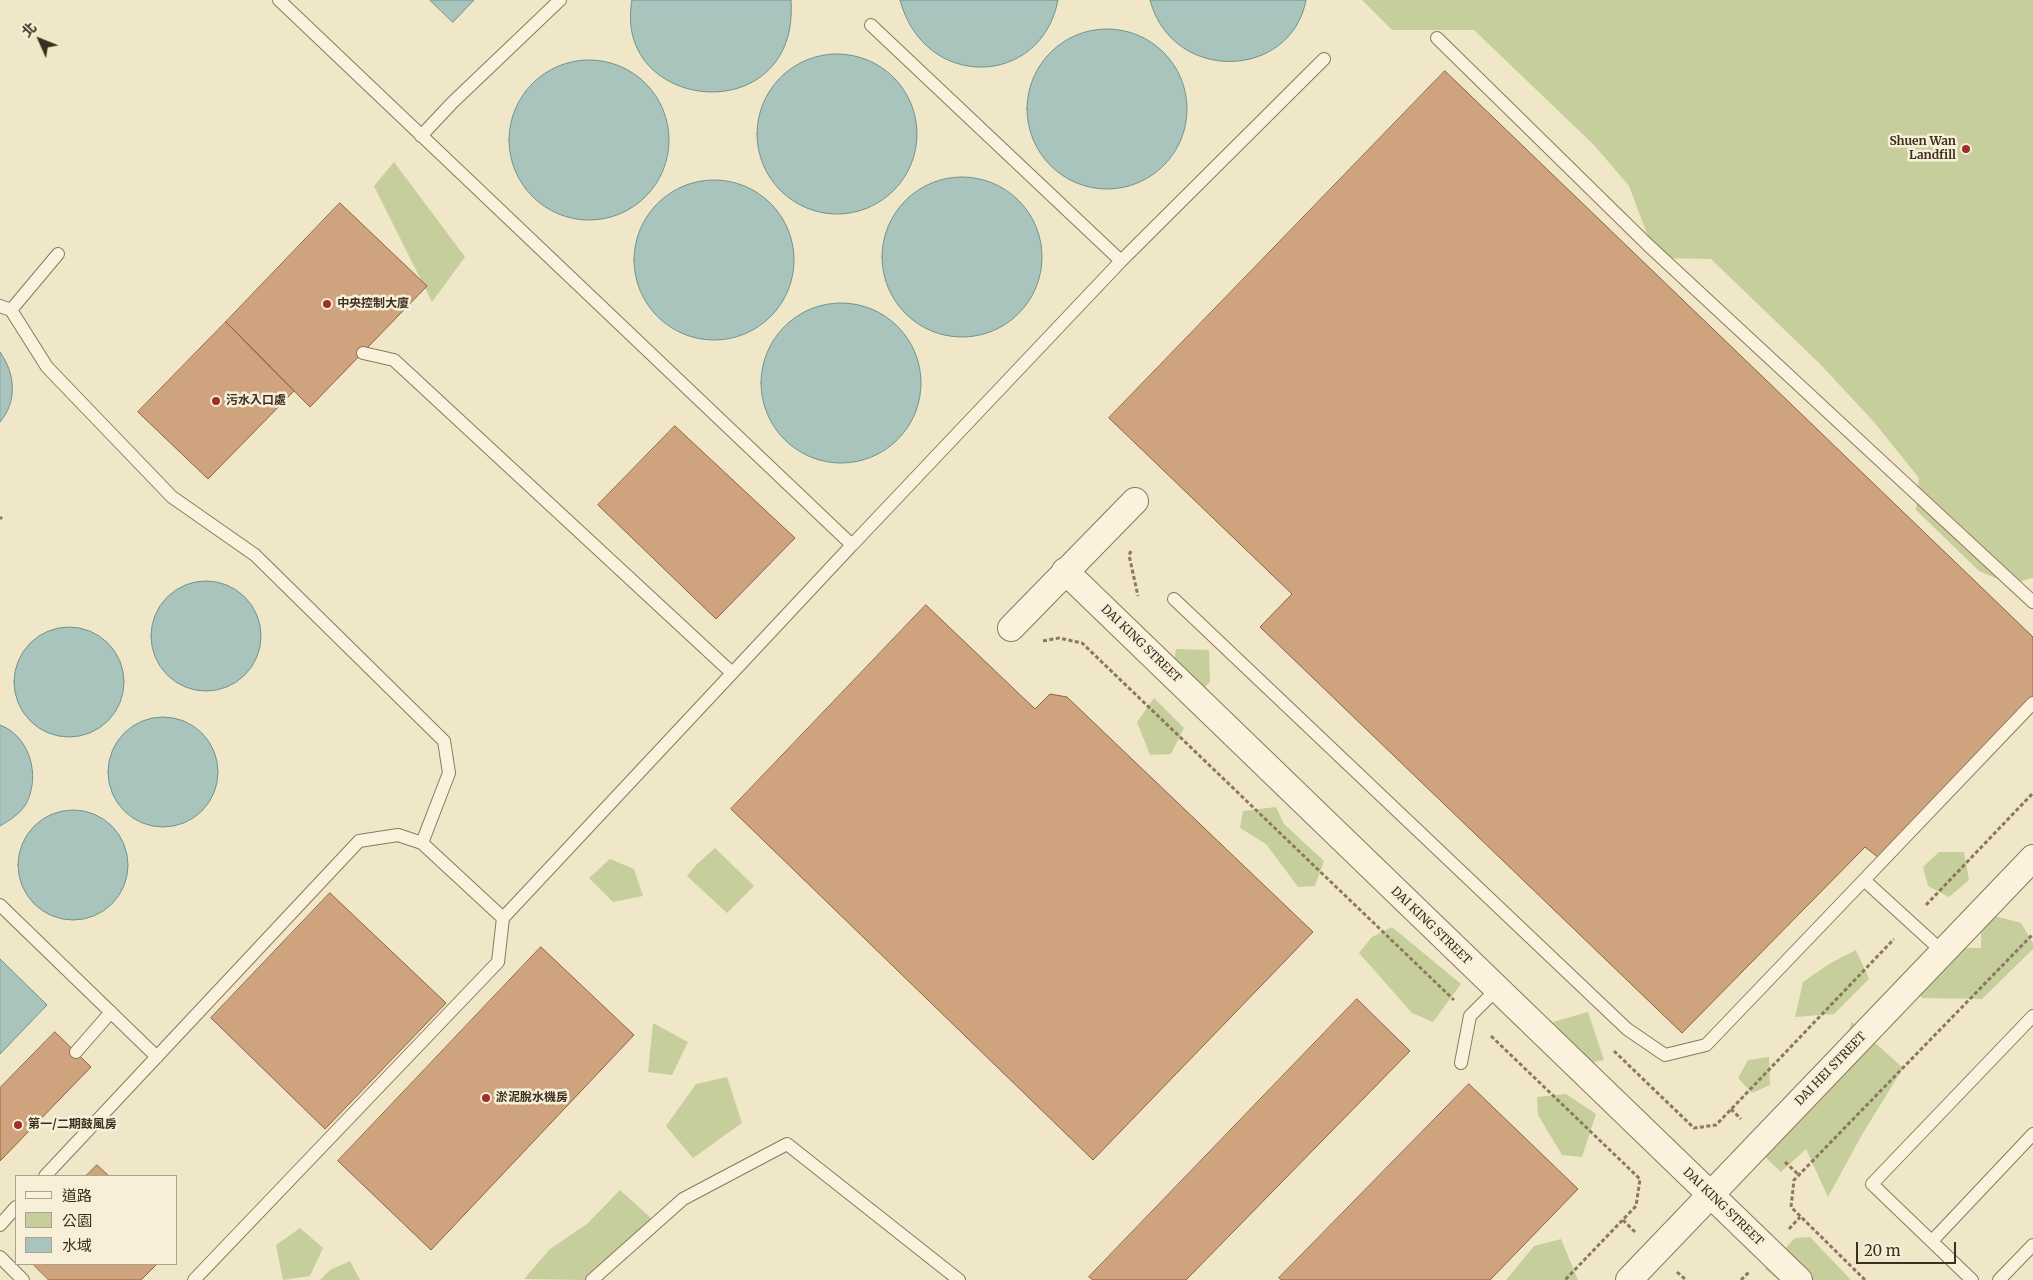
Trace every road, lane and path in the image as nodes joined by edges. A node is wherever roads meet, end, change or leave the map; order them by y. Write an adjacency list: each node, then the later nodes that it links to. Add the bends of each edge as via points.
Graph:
1 (279, 0): 6 (lane)
2 (560, 0): 6 (lane)
3 (871, 25): 8 (lane)
4 (1437, 38): 17 (lane, via 1648,245)
5 (1324, 59): 8 (lane)
6 (421, 136): 12 (lane)
7 (58, 254): 9 (lane)
8 (1121, 262): 12 (lane)
9 (5, 308): 23 (lane, via 47,367 172,496 255,555 444,741 449,774)
10 (362, 353): 20 (lane, via 394,360)
11 (1135, 500): 14 (street)
12 (852, 545): 20 (lane)
13 (1133, 548): 16 (path, via 1129,555 1136,595)
14 (1065, 572): 18 (street); 31 (street, DAI KING STREET)
15 (1174, 599): 25 (lane, via 1626,1029 1665,1056 1706,1045)
16 (1144, 602)
17 (2033, 602)
18 (1011, 628)
19 (1035, 642): 33 (path, via 1059,638 1082,642)
20 (732, 673): 27 (lane)
21 (2033, 703): 25 (lane)
22 (2033, 793): 28 (path)
23 (422, 843): 27 (lane); 37 (lane, via 398,835 359,841)
24 (2033, 858): 30 (street, DAI HEI STREET)
25 (1864, 880): 28 (lane)
26 (0, 905): 32 (lane)
27 (503, 918): 48 (lane, via 498,962)
28 (1911, 922): 30 (lane); 35 (path, via 1716,1125 1694,1128)
29 (2033, 934): 54 (path, via 1794,1180 1791,1207)
30 (1943, 952): 41 (street, DAI HEI STREET)
31 (1496, 990): 33 (lane); 41 (street, DAI KING STREET)
32 (111, 1012): 36 (lane); 37 (lane)
33 (1470, 1016): 38 (lane); 51 (path, via 1640,1180 1636,1206)
34 (2033, 1016): 44 (lane, via 1872,1184)
35 (1613, 1050)
36 (76, 1052)
37 (157, 1057): 40 (lane)
38 (1461, 1063)
39 (2033, 1134): 44 (lane)
40 (46, 1175)
41 (1711, 1195): 52 (street, DAI HEI STREET); 53 (street, DAI KING STREET)
42 (15, 1208): 43 (lane)
43 (0, 1225)
44 (1932, 1242): 55 (lane)
45 (2033, 1245): 56 (lane)
46 (0, 1257): 47 (lane)
47 (23, 1280)
48 (194, 1280)
49 (592, 1280): 50 (lane, via 682,1199 787,1144)
50 (959, 1280)
51 (1565, 1280)
52 (1629, 1280)
53 (1799, 1280)
54 (1865, 1280)
55 (1972, 1280)
56 (1999, 1280)

